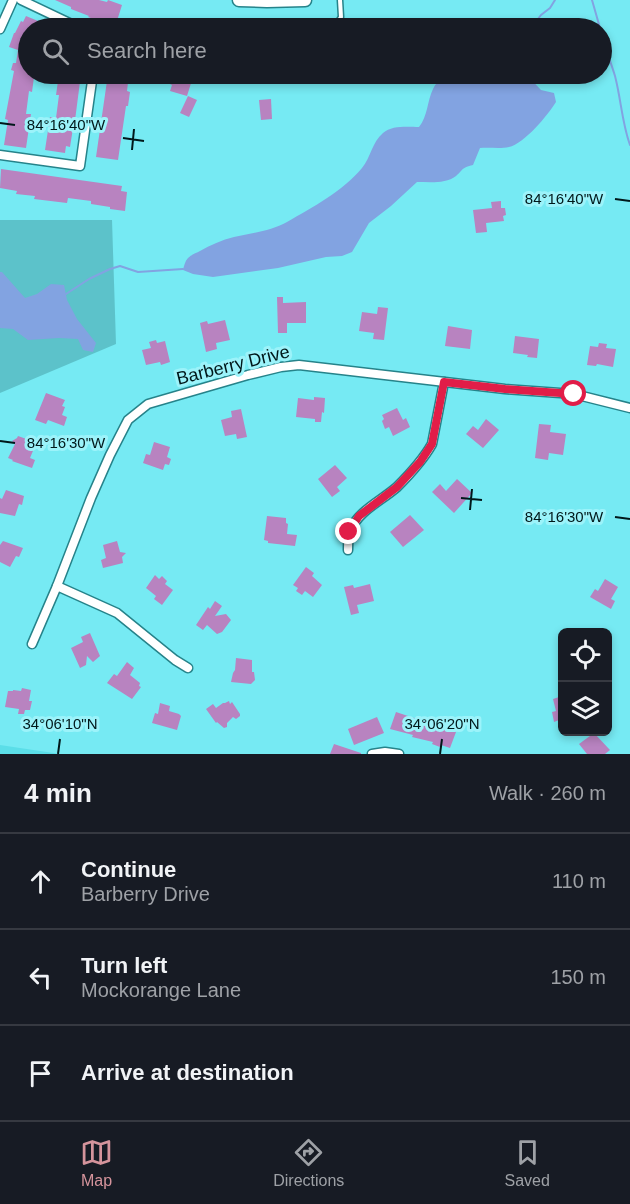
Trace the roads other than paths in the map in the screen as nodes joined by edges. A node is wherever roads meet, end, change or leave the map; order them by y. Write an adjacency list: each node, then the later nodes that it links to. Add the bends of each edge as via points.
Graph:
1 (13, 0): 8 (street)
2 (21, 0): 6 (street)
3 (239, 0): 4 (street)
4 (305, 0)
5 (340, 0): 7 (lane)
6 (59, 18)
7 (340, 18)
8 (0, 29)
9 (92, 84): 10 (street, via 80,166)
10 (0, 154)
11 (444, 382): 12 (street, Barberry Drive, via 574,394); 13 (street, via 432,444 397,487 359,516 349,532); 14 (street, Barberry Drive, via 299,365 248,375 148,404 128,420 110,455)
12 (630, 408)
13 (348, 550)
14 (57, 586): 15 (street, Barberry Drive); 16 (street, via 117,613)
15 (32, 644)
16 (188, 668)
17 (372, 754): 18 (street)
18 (399, 754)

